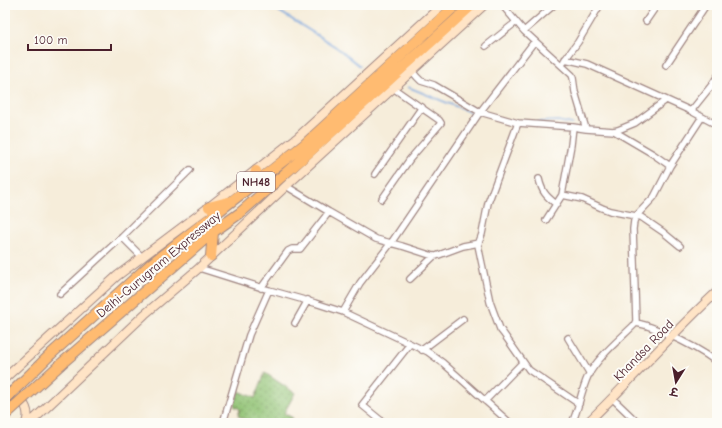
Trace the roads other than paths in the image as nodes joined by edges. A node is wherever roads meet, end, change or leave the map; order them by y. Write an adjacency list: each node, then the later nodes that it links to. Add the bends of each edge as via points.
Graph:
1 (442, 5): 34 (main road, via 298,137)
2 (456, 5): 37 (highway, Delhi-Gurugram Expressway / NH48, via 305,144)
3 (472, 5): 15 (highway, Delhi-Gurugram Expressway / NH48)
4 (484, 5): 15 (main road)
5 (502, 5): 11 (street)
6 (554, 5): 12 (street)
7 (600, 5): 16 (street)
8 (657, 5): 10 (street)
9 (706, 5): 17 (street)
10 (646, 21)
11 (516, 22): 12 (street); 14 (street)
12 (524, 31): 13 (street)
13 (534, 42): 16 (street); 25 (street)
14 (486, 46)
15 (420, 58): 18 (main road); 47 (highway, Delhi-Gurugram Expressway / NH48, via 240,213)
16 (563, 62): 22 (street, via 587,64); 30 (street, via 572,75)
17 (666, 65)
18 (412, 71): 21 (main road); 25 (street, via 421,81 434,85)
19 (717, 77): 20 (street)
20 (714, 87): 24 (street)
21 (393, 88): 23 (street); 38 (main road)
22 (666, 100): 24 (street); 31 (street, via 635,123)
23 (422, 107): 35 (street); 40 (street, via 439,120 440,124 410,159)
24 (691, 111): 26 (street)
25 (480, 112): 27 (street); 49 (street)
26 (702, 117): 28 (street); 32 (street)
27 (518, 123): 29 (street); 50 (street, via 488,203)
28 (717, 125)
29 (572, 127): 30 (street); 39 (street)
30 (586, 129): 31 (street)
31 (614, 131): 32 (street)
32 (670, 166): 45 (street, via 654,197)
33 (190, 170): 48 (street)
34 (256, 171): 37 (highway); 43 (main road)
35 (375, 174)
36 (539, 178): 42 (street, via 544,194)
37 (251, 186): 41 (highway, Delhi-Gurugram Expressway / NH48)
38 (286, 186): 44 (street); 52 (main road)
39 (562, 195): 42 (street); 45 (street, via 582,198 610,211)
40 (382, 199)
41 (232, 201): 43 (highway); 75 (highway, Delhi-Gurugram Expressway / NH48, bridge, via 152,264 51,354)
42 (556, 204): 46 (street)
43 (209, 207): 54 (main road)
44 (328, 212): 49 (street, via 376,238); 57 (street, via 300,249 288,250)
45 (636, 215): 51 (street); 65 (street, via 633,229)
46 (546, 220)
47 (213, 232): 52 (highway); 79 (highway, Delhi-Gurugram Expressway / NH48, bridge)
48 (122, 237): 54 (street); 60 (street)
49 (391, 243): 53 (street); 62 (street, via 360,283)
50 (479, 243): 53 (street); 70 (street, via 494,314 503,333)
51 (680, 246)
52 (211, 256): 55 (main road)
53 (434, 256): 56 (street)
54 (142, 257): 73 (main road, via 117,276)
55 (199, 268): 57 (street); 82 (main road, via 145,314)
56 (410, 278)
57 (261, 288): 58 (street)
58 (269, 290): 61 (street); 83 (street, via 249,335)
59 (717, 292): 66 (main road, Khandsa Road)
60 (60, 294)
61 (308, 300): 62 (street); 64 (street)
62 (343, 312): 68 (street)
63 (463, 319): 69 (street)
64 (295, 323)
65 (635, 323): 66 (street, via 644,324); 72 (street, via 599,360)
66 (672, 336): 71 (street); 76 (main road, Khandsa Road)
67 (568, 338): 72 (street)
68 (410, 344): 69 (street); 84 (street, via 362,405)
69 (422, 350): 77 (street, via 443,363)
70 (523, 362): 77 (street); 78 (street, via 530,370)
71 (717, 362)
72 (590, 374): 78 (street)
73 (5, 378)
74 (5, 391): 81 (main road, via 15,392 24,404 28,414)
75 (5, 399)
76 (613, 399): 80 (street); 87 (main road, Khandsa Road)
77 (486, 402): 85 (street)
78 (579, 404): 86 (street)
79 (5, 415)
80 (635, 420)
81 (26, 423)
82 (30, 423)
83 (223, 423)
84 (384, 423)
85 (510, 423)
86 (572, 423)
87 (587, 423)

